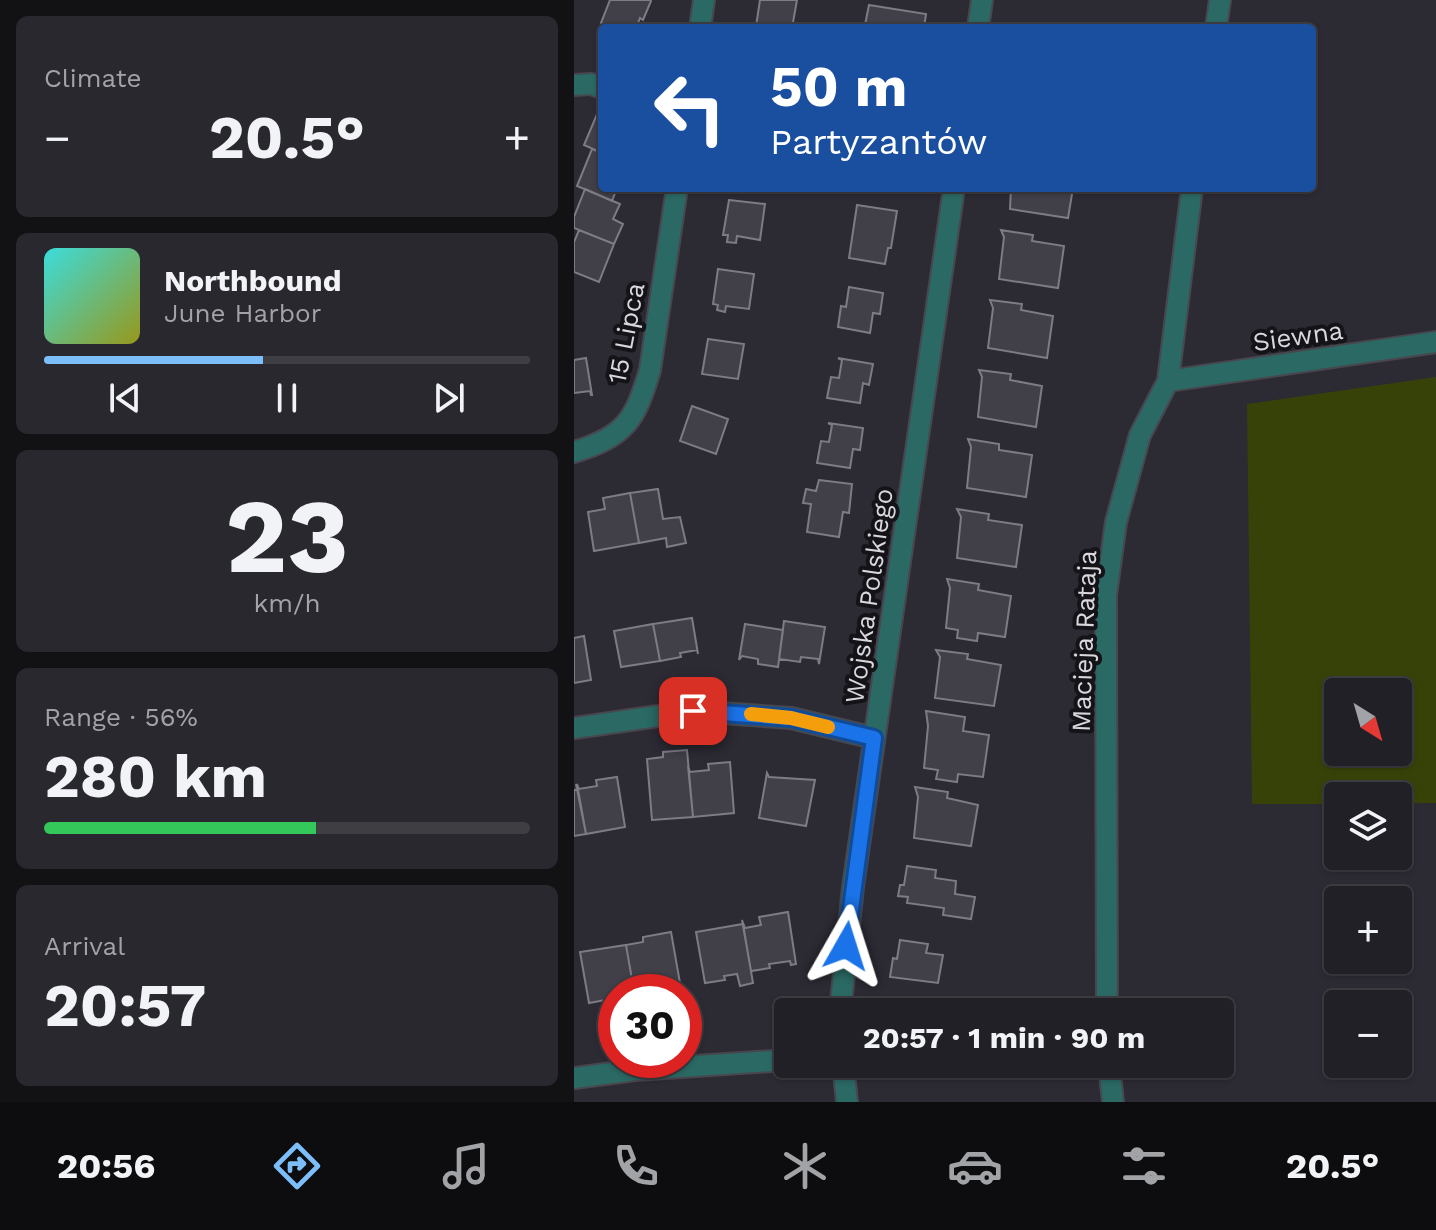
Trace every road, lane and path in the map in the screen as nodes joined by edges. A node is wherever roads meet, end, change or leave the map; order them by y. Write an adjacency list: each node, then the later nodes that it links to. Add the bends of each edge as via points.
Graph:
1 (704, 0): 4 (street)
2 (982, 0): 5 (street)
3 (1220, 0): 6 (street)
4 (701, 24)
5 (979, 24)
6 (1217, 24)
7 (574, 85): 8 (street)
8 (598, 87)
9 (676, 192): 14 (street, 15 Lipca, via 642,396 631,421 605,441)
10 (953, 192): 16 (street, Wojska Polskiego)
11 (1192, 192): 13 (street, Macieja Rataja)
12 (1436, 342): 13 (street, Siewna)
13 (1168, 381): 18 (street, Macieja Rataja, via 1140,435 1116,522 1106,595)
14 (574, 452)
15 (574, 728): 16 (street, via 693,711 791,718)
16 (874, 738): 17 (street, Wojska Polskiego)
17 (841, 998)
18 (1107, 998)
19 (774, 1061): 20 (street)
20 (574, 1078)
21 (844, 1078): 23 (street)
22 (1110, 1078): 24 (street)
23 (847, 1102)
24 (1113, 1102)

